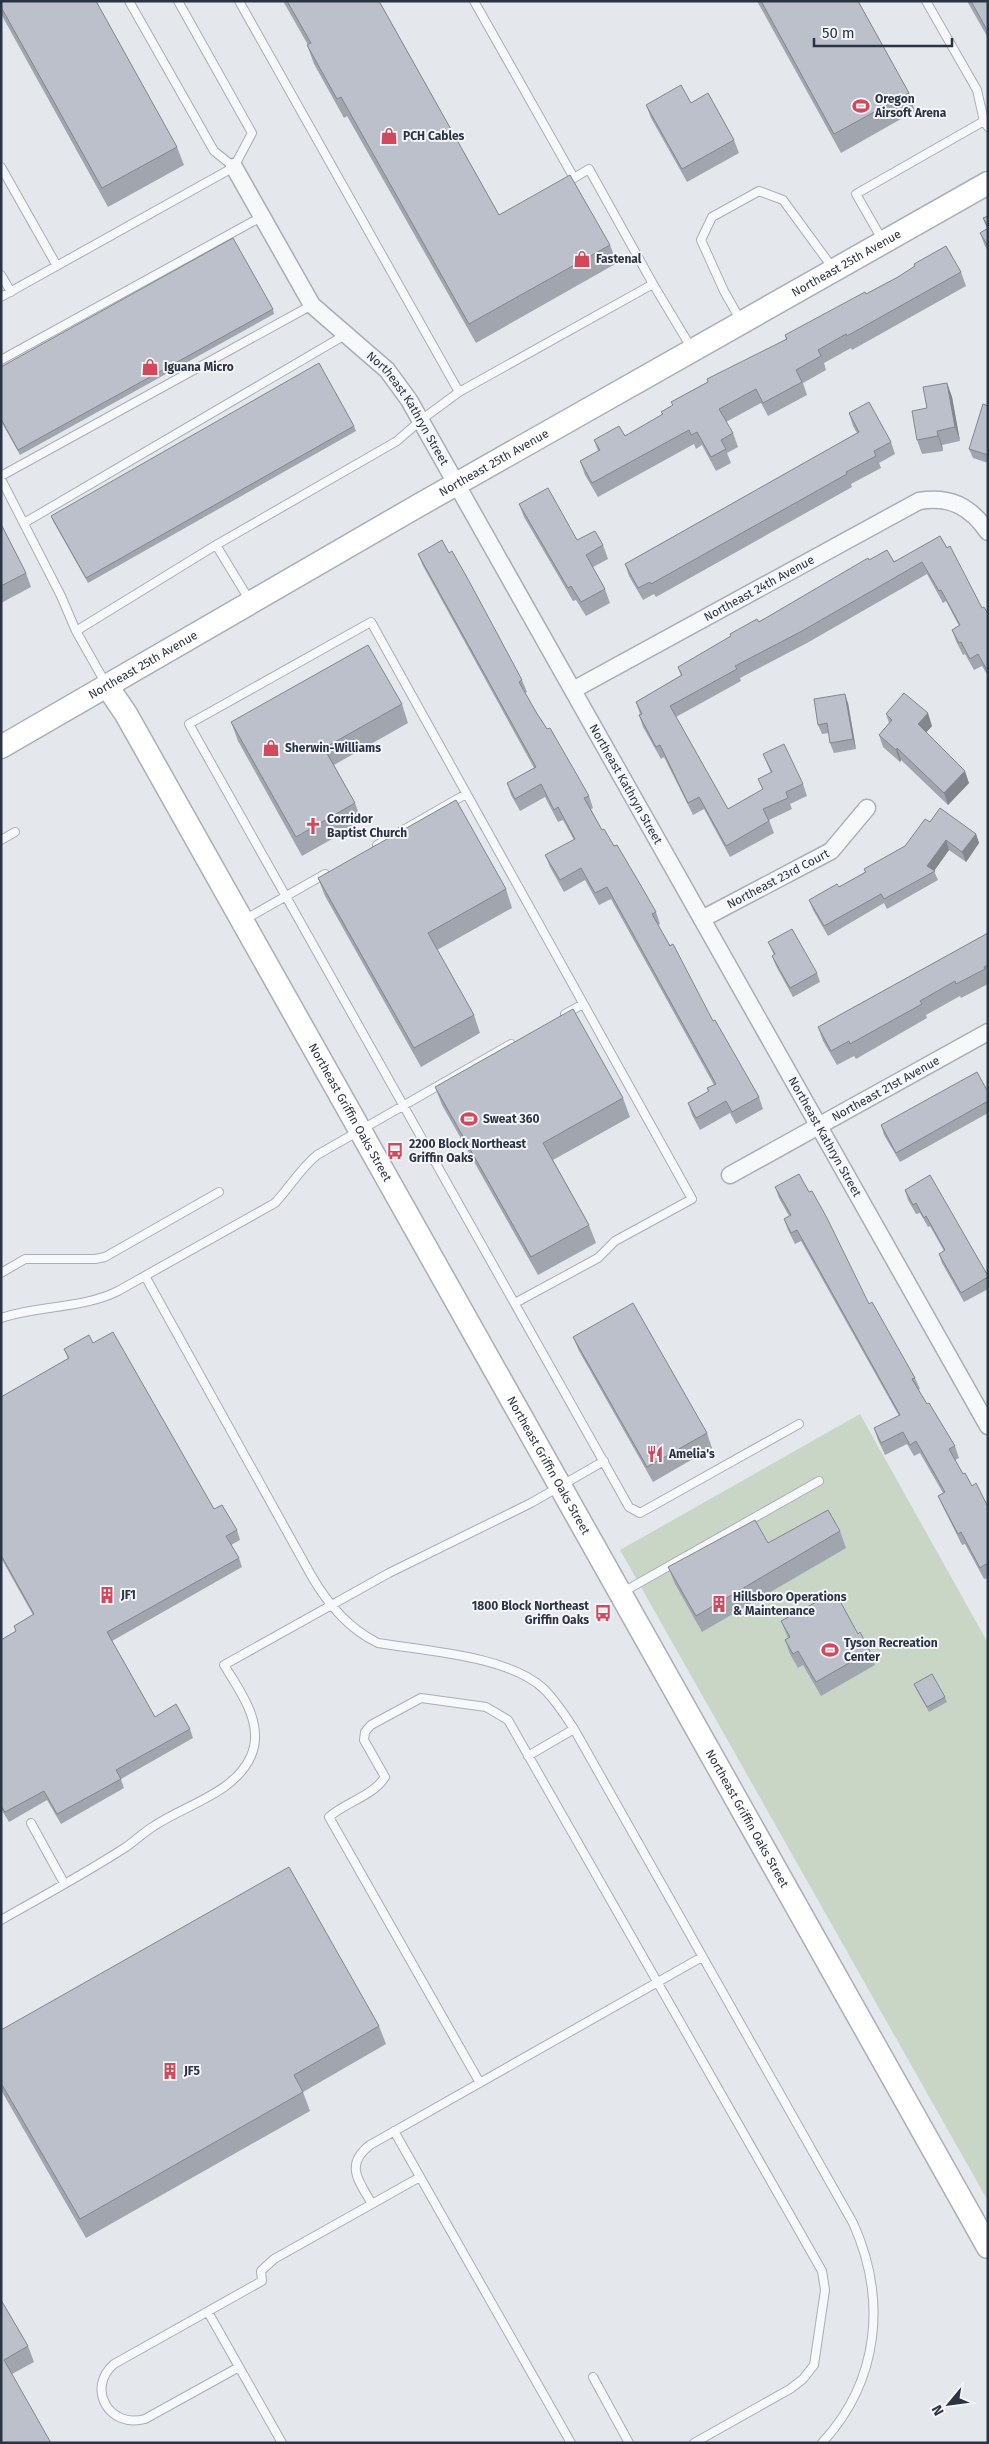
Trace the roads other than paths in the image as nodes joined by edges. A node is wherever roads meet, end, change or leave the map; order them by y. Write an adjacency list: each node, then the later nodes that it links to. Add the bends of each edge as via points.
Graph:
1 (129, 1): 8 (lane, via 214,151)
2 (178, 1): 8 (lane, via 252,133)
3 (239, 1): 23 (lane)
4 (474, 1): 15 (lane, via 574,178 589,170)
5 (926, 1): 6 (lane, via 977,90)
6 (986, 124): 11 (lane, via 856,194)
7 (1, 167): 12 (lane)
8 (234, 167): 10 (street, Northeast Kathryn Street); 12 (lane)
9 (988, 183): 11 (street, Northeast 25th Avenue)
10 (261, 217): 18 (street, Northeast Kathryn Street); 22 (lane)
11 (884, 242): 13 (street, Northeast 25th Avenue)
12 (57, 266): 16 (lane)
13 (834, 270): 19 (street, Northeast 25th Avenue); 19 (lane, via 783,200 759,191 712,217 701,240)
14 (1, 275): 16 (lane)
15 (653, 284): 21 (lane); 23 (lane)
16 (11, 292): 17 (lane)
17 (1, 297)
18 (312, 305): 20 (street, Northeast Kathryn Street); 25 (lane)
19 (742, 322): 21 (street, Northeast 25th Avenue)
20 (346, 334): 24 (street, Northeast Kathryn Street, via 387,370); 27 (lane)
21 (692, 350): 26 (street, Northeast 25th Avenue)
22 (1, 360)
23 (459, 392): 24 (lane)
24 (421, 420): 26 (street, Northeast Kathryn Street); 29 (lane, via 397,441)
25 (1, 478): 27 (lane)
26 (457, 483): 30 (street, Northeast 25th Avenue); 33 (street, Northeast Kathryn Street)
27 (24, 523): 31 (lane)
28 (988, 532): 33 (street, Northeast 24th Avenue, via 978,517 964,506 950,500 919,501)
29 (216, 545): 30 (lane); 31 (lane)
30 (251, 603): 32 (street, Northeast 25th Avenue)
31 (76, 630): 32 (lane)
32 (107, 686): 34 (street, Northeast 25th Avenue); 43 (street, Northeast Griffin Oaks Street)
33 (573, 690): 42 (street, Northeast Kathryn Street)
34 (1, 747)
35 (466, 794): 39 (lane); 41 (lane, via 370,622 189,724); 44 (lane)
36 (867, 808): 42 (street, Northeast 23rd Court, via 831,851)
37 (15, 832): 38 (lane)
38 (1, 840)
39 (370, 849)
40 (337, 868): 41 (lane)
41 (287, 896): 43 (lane); 48 (lane)
42 (702, 919): 49 (street, Northeast Kathryn Street)
43 (242, 922): 50 (street, Northeast Griffin Oaks Street)
44 (583, 1004): 45 (lane); 55 (lane, via 692,1199 615,1241 598,1258)
45 (558, 1018)
46 (988, 1032): 49 (street, Northeast 21st Avenue)
47 (523, 1037): 48 (lane)
48 (404, 1104): 50 (lane); 55 (lane)
49 (818, 1126): 51 (street, Northeast 21st Avenue); 58 (street, Northeast Kathryn Street)
50 (360, 1131): 54 (lane, via 307,1163 275,1202); 61 (street, Northeast Griffin Oaks Street)
51 (730, 1175)
52 (219, 1192): 53 (lane, via 105,1257 25,1259)
53 (1, 1273)
54 (145, 1276): 56 (lane, via 106,1297 22,1311); 63 (lane, via 311,1575)
55 (515, 1303): 59 (lane)
56 (1, 1318)
57 (799, 1424): 59 (lane, via 640,1513 629,1507)
58 (987, 1425)
59 (604, 1461): 61 (lane)
60 (819, 1481): 62 (lane)
61 (559, 1487): 62 (street, Northeast Griffin Oaks Street); 63 (lane)
62 (620, 1594): 75 (street, Northeast Griffin Oaks Street)
63 (331, 1605): 64 (lane, via 363,1635 378,1643 484,1661 516,1671 544,1690); 67 (lane, via 224,1665 247,1703 255,1725 252,1755 240,1775)
64 (574, 1729): 65 (lane); 69 (lane)
65 (528, 1756): 70 (lane); 71 (lane, via 508,1720 486,1707 421,1698 371,1725 365,1732 364,1740 385,1777 380,1786 329,1817)
66 (31, 1824): 67 (lane)
67 (64, 1883): 68 (lane)
68 (1, 1920)
69 (702, 1957): 70 (lane); 85 (lane, via 865,2249 875,2305 870,2351 857,2390 838,2426)
70 (657, 1982): 71 (lane); 84 (lane, via 822,2271 825,2290 814,2365 803,2379)
71 (480, 2083): 72 (lane)
72 (394, 2130): 73 (lane); 74 (lane, via 370,2145 355,2161 356,2172)
73 (420, 2177): 74 (lane); 79 (lane)
74 (372, 2204): 76 (lane, via 274,2259 261,2271 262,2280)
75 (988, 2247)
76 (208, 2312): 77 (lane); 77 (lane, via 107,2370 101,2380 107,2406 124,2421 145,2419)
77 (239, 2367): 80 (lane)
78 (594, 2377): 83 (lane)
79 (564, 2431): 81 (lane); 82 (lane)
80 (282, 2443)
81 (562, 2443)
82 (570, 2443)
83 (629, 2443)
84 (694, 2443)
85 (822, 2443)

